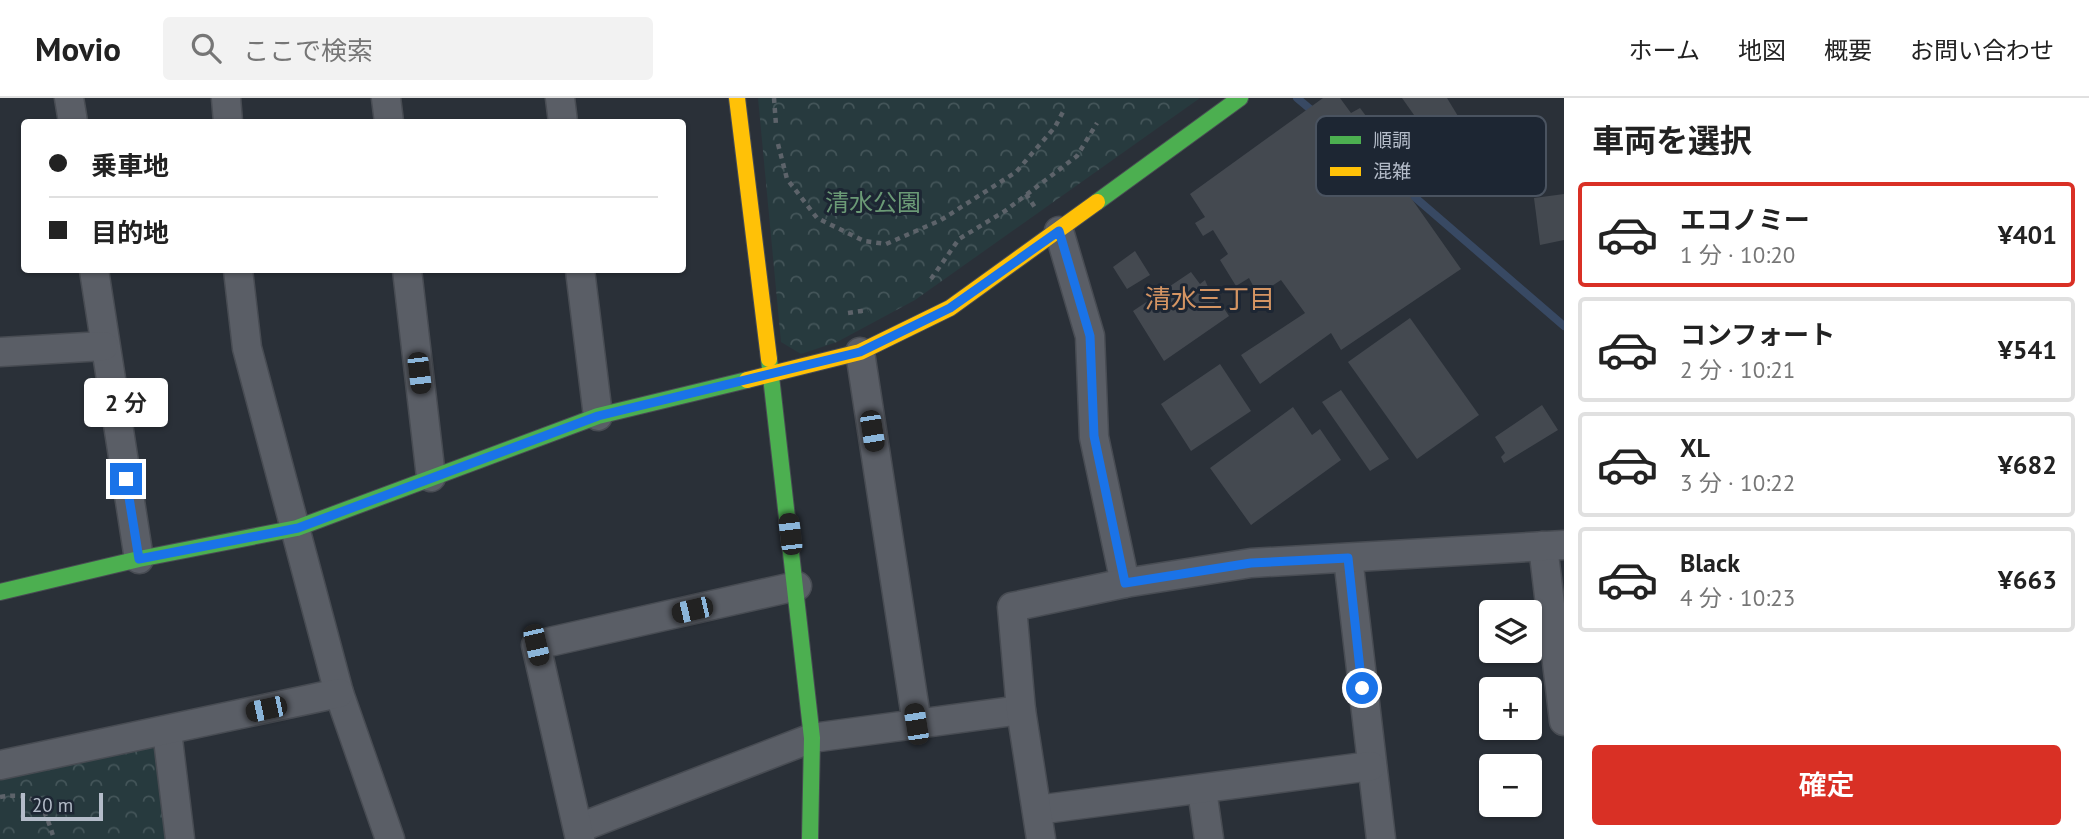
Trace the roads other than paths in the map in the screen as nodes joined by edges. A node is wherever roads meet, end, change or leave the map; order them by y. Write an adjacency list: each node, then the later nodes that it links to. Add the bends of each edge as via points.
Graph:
1 (69, 98): 7 (street)
2 (226, 98): 8 (street)
3 (386, 98): 9 (street)
4 (560, 98): 10 (street)
5 (737, 98): 19 (street)
6 (1240, 98): 11 (street)
7 (72, 119)
8 (228, 119)
9 (389, 119)
10 (563, 119)
11 (1059, 231): 18 (street, via 950,308); 26 (street, via 1090,336 1094,436)
12 (94, 273): 16 (street)
13 (238, 273): 22 (street, via 247,348)
14 (407, 273): 21 (street)
15 (580, 273): 20 (street)
16 (104, 346): 17 (street); 25 (street)
17 (0, 352)
18 (860, 352): 19 (street); 32 (street)
19 (770, 375): 20 (street); 27 (street)
20 (598, 416): 21 (street)
21 (432, 477): 22 (street)
22 (298, 528): 25 (street); 29 (street)
23 (1553, 545): 24 (street); 31 (street)
24 (1348, 558): 26 (street, via 1251,563); 36 (street)
25 (139, 559): 28 (street)
26 (1125, 583): 30 (street, via 1012,607)
27 (797, 586): 34 (street); 39 (street, via 536,645)
28 (0, 592)
29 (340, 693): 33 (street); 41 (street)
30 (1021, 710): 32 (street); 38 (street)
31 (1564, 721)
32 (916, 724): 34 (street)
33 (167, 731): 35 (street); 40 (street)
34 (812, 738): 39 (street); 42 (street)
35 (0, 765)
36 (1371, 766): 37 (street); 45 (street)
37 (1202, 790): 38 (street); 44 (street)
38 (1037, 810): 43 (street)
39 (580, 834)
40 (180, 839)
41 (390, 839)
42 (810, 839)
43 (1041, 839)
44 (1209, 839)
45 (1381, 839)

